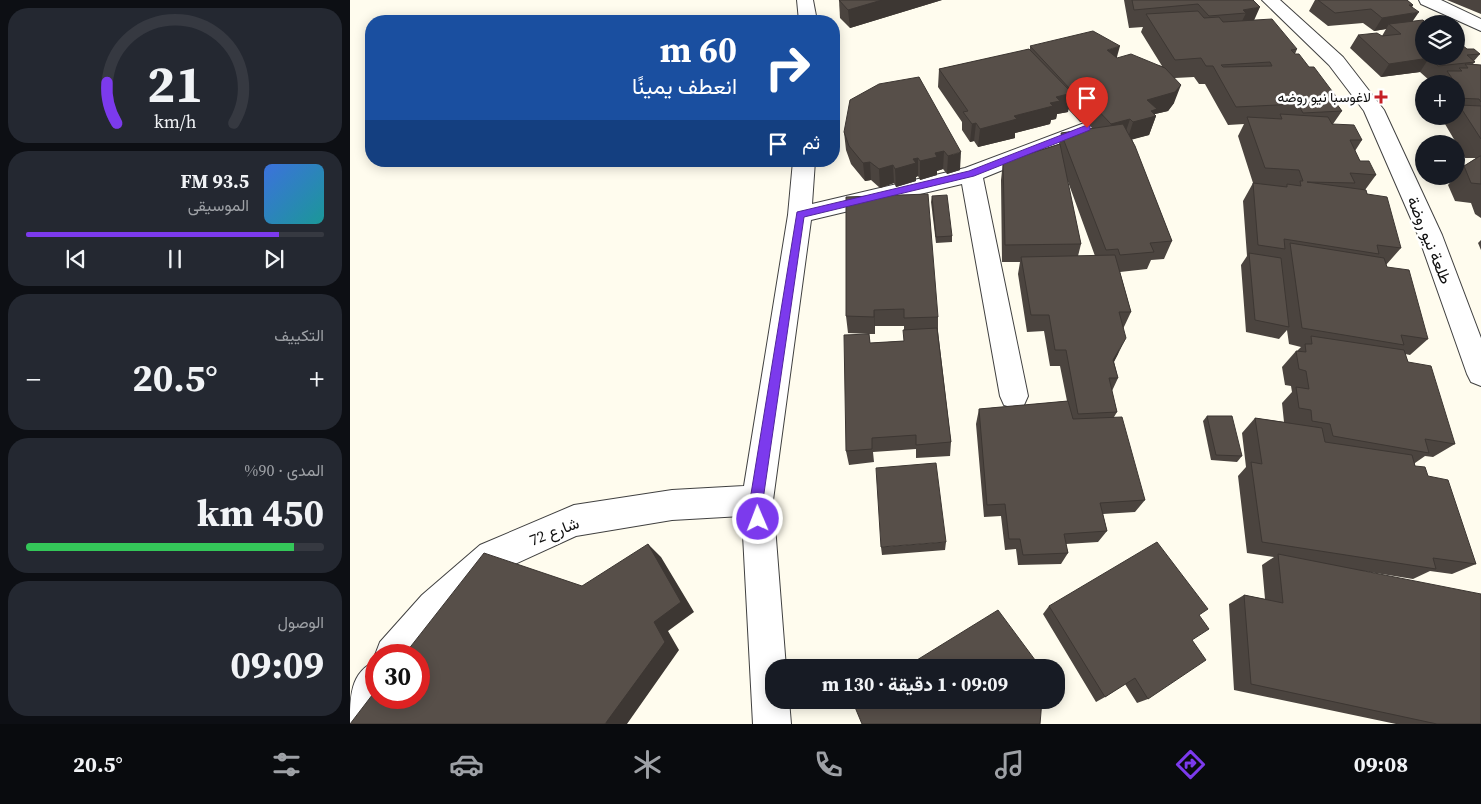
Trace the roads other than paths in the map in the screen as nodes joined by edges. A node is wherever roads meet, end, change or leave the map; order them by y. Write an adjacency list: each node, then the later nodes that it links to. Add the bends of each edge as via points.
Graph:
1 (805, 0): 4 (street)
2 (1270, 0): 10 (street, طلعة نيو روضة, via 1336,61 1374,110 1430,234)
3 (1427, 0): 5 (street)
4 (807, 15)
5 (1481, 26)
6 (1087, 128): 8 (street)
7 (804, 167): 9 (street)
8 (971, 174): 9 (street); 11 (street)
9 (800, 214): 12 (street)
10 (1481, 374)
11 (1014, 396)
12 (757, 500): 13 (street, شارع 72, via 672,505 574,520 492,557 434,607); 16 (street)
13 (402, 644)
14 (365, 696): 15 (street)
15 (350, 719)
16 (772, 724)

